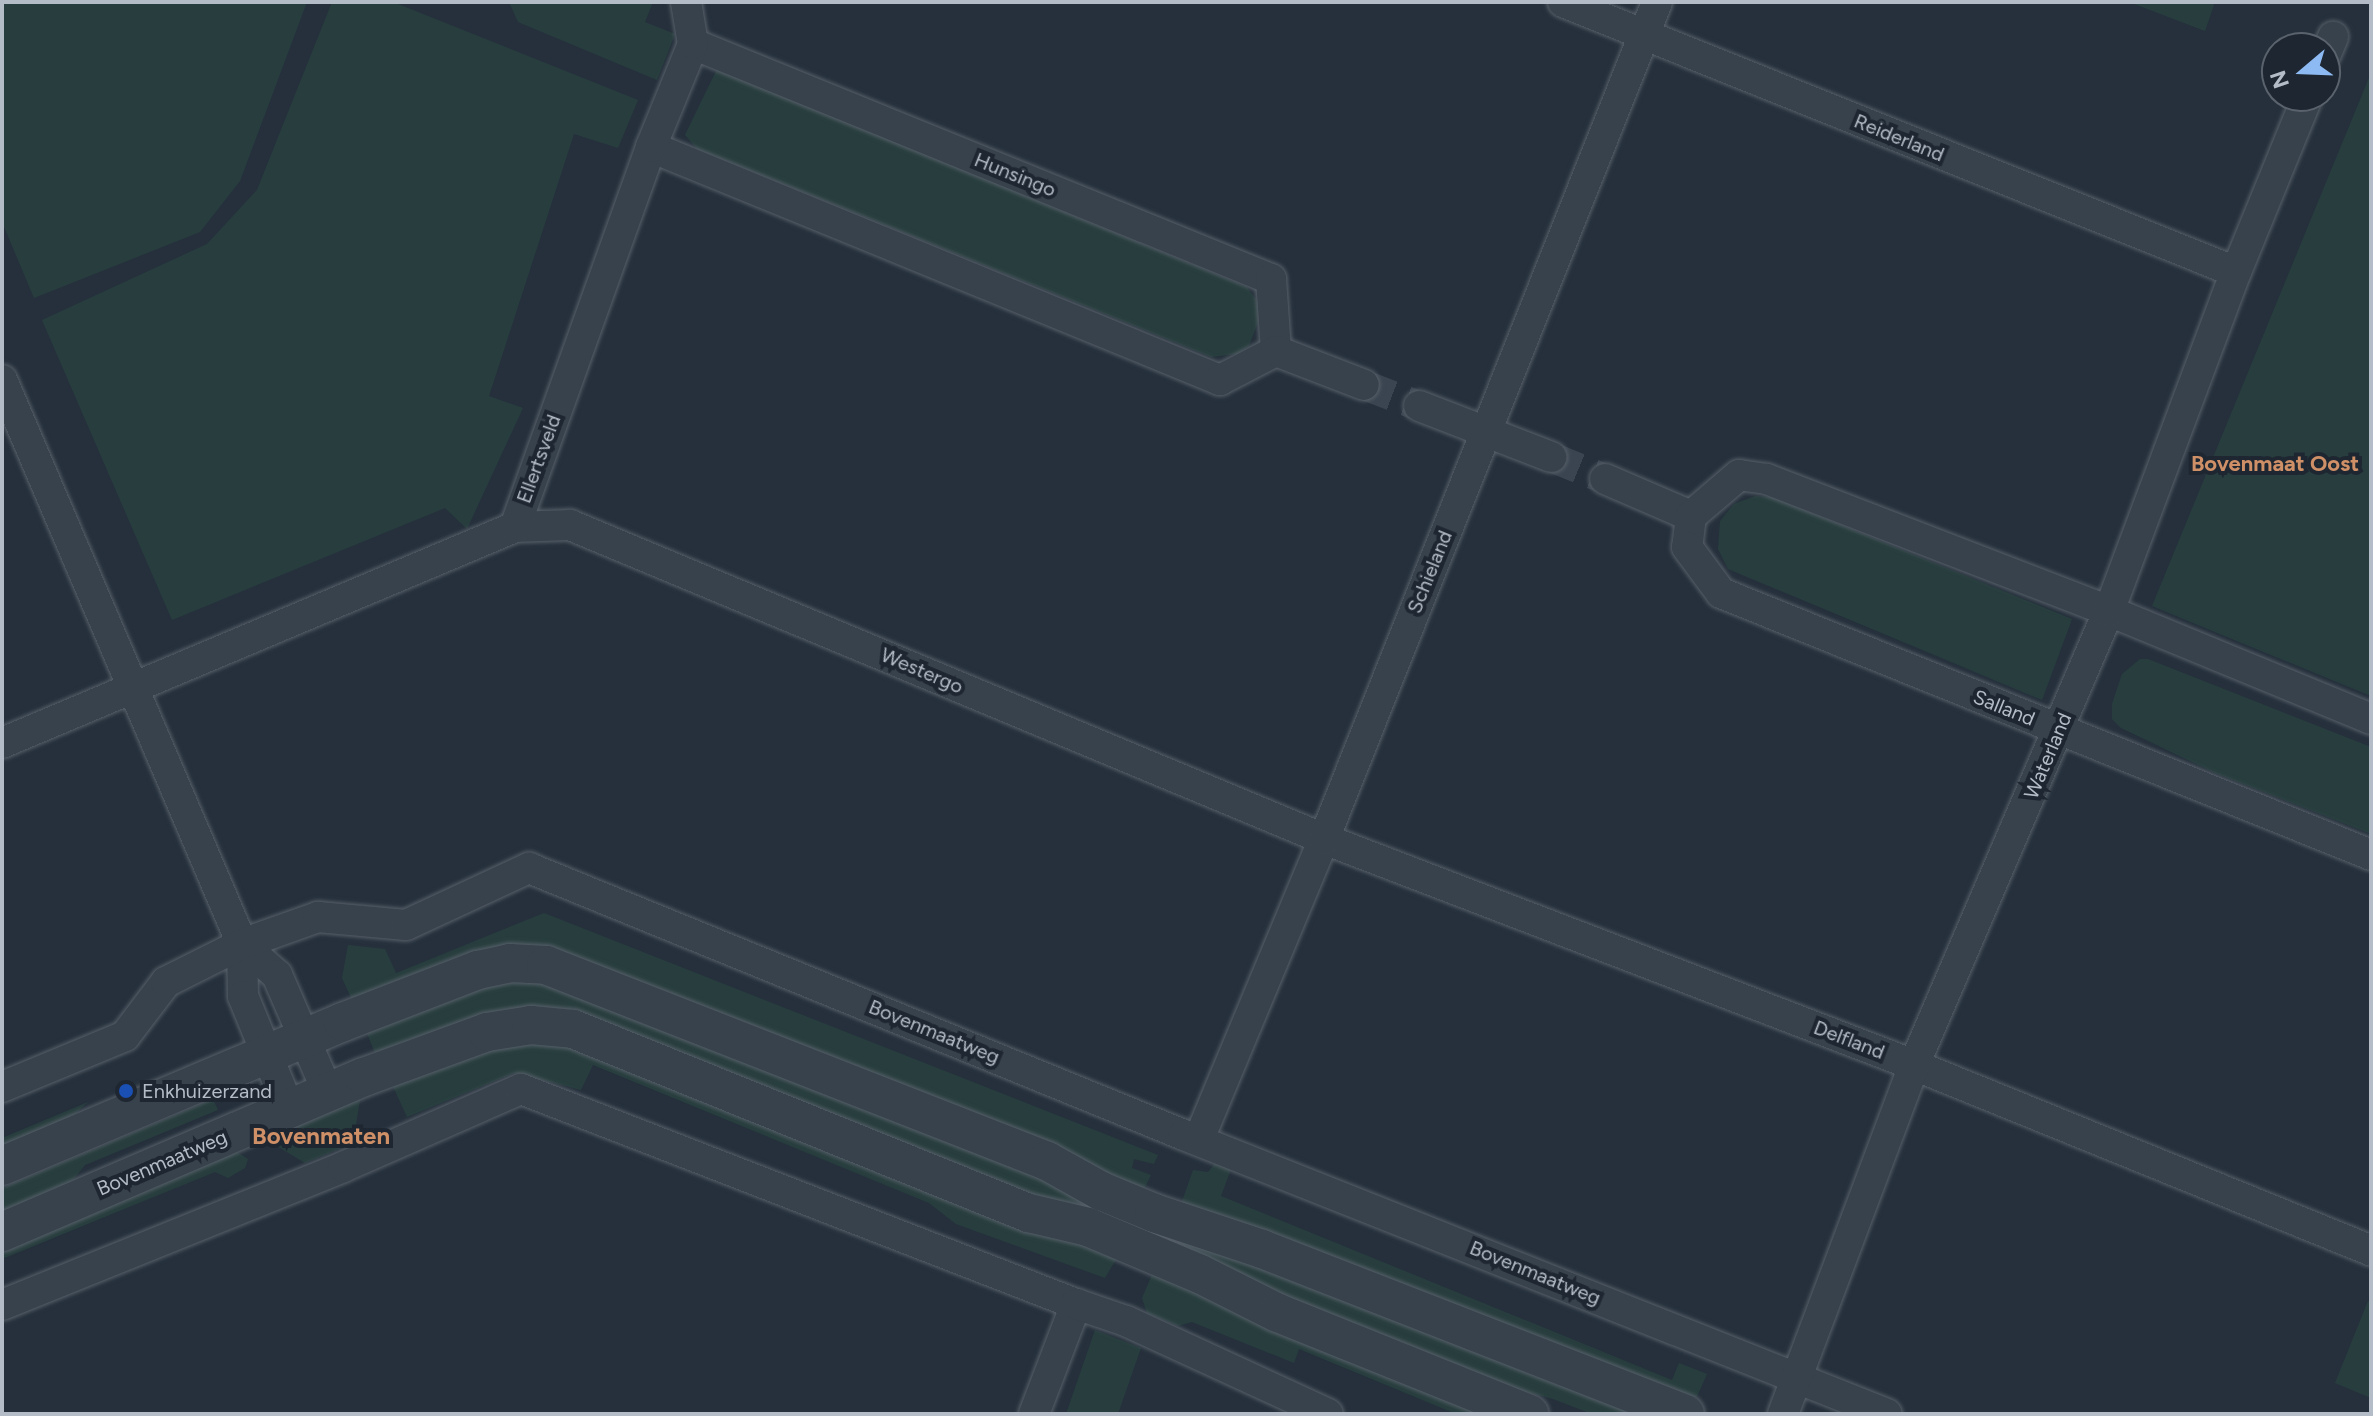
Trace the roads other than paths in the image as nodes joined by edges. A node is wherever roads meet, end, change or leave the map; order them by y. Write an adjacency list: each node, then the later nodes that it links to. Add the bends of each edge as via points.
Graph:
1 (686, 2): 5 (street)
2 (1563, 2): 4 (street, Reiderland)
3 (1657, 2): 4 (street, Schieland)
4 (1643, 36): 8 (street, Reiderland); 13 (street, Schieland)
5 (693, 44): 7 (street, Ellertsveld); 9 (street, Hunsingo, via 1271,279)
6 (2301, 112): 8 (street, Waterland)
7 (651, 147): 9 (street, via 1220,380); 17 (street, Ellertsveld)
8 (2236, 272): 18 (street, Waterland)
9 (1276, 351): 11 (street)
10 (2, 380): 19 (street)
11 (1364, 385)
12 (1419, 406): 13 (street)
13 (1485, 434): 14 (street); 23 (street, Schieland)
14 (1551, 457)
15 (1605, 479): 16 (street)
16 (1691, 516): 18 (street, via 1739,475 1767,479); 21 (street, Salland, via 1687,547 1721,593)
17 (515, 527): 19 (street, Ellertsveld); 23 (street, Westergo, via 570,525)
18 (2109, 611): 20 (street); 21 (street, Waterland)
19 (133, 686): 22 (street, Ellertsveld); 25 (street)
20 (2371, 719)
21 (2060, 730): 24 (street, Salland); 28 (street, Waterland)
22 (2, 743)
23 (1324, 839): 28 (street, Delfland); 32 (street, Schieland)
24 (2371, 855)
25 (242, 944): 26 (street, via 277,975); 27 (street, via 243,996); 29 (street, Bovenmaatweg, via 166,982 125,1036); 32 (street, Bovenmaatweg, via 318,917 406,925 529,868)
26 (305, 1040): 27 (street); 30 (street); 43 (street, via 478,970 510,963 546,965 1047,1161 1154,1213 1262,1249)
27 (267, 1056): 31 (street); 33 (street)
28 (1914, 1065): 35 (street, Delfland); 38 (street, Waterland)
29 (2, 1087)
30 (328, 1093): 31 (street, Bovenmaatweg); 42 (street, Bovenmaatweg, via 487,1032 531,1025 573,1029 1029,1213 1088,1227 1278,1313)
31 (289, 1109): 34 (street, Bovenmaatweg)
32 (1199, 1139): 38 (street, Bovenmaatweg)
33 (2, 1166)
34 (2, 1232)
35 (2371, 1251)
36 (1076, 1304): 37 (street, via 521,1089); 39 (street, via 1126,1321); 40 (street)
37 (2, 1305)
38 (1797, 1378): 44 (street, Waterland); 45 (street, Bovenmaatweg)
39 (1274, 1404): 41 (street)
40 (1034, 1414)
41 (1328, 1414)
42 (1529, 1414)
43 (1685, 1414)
44 (1783, 1414)
45 (1887, 1414)

